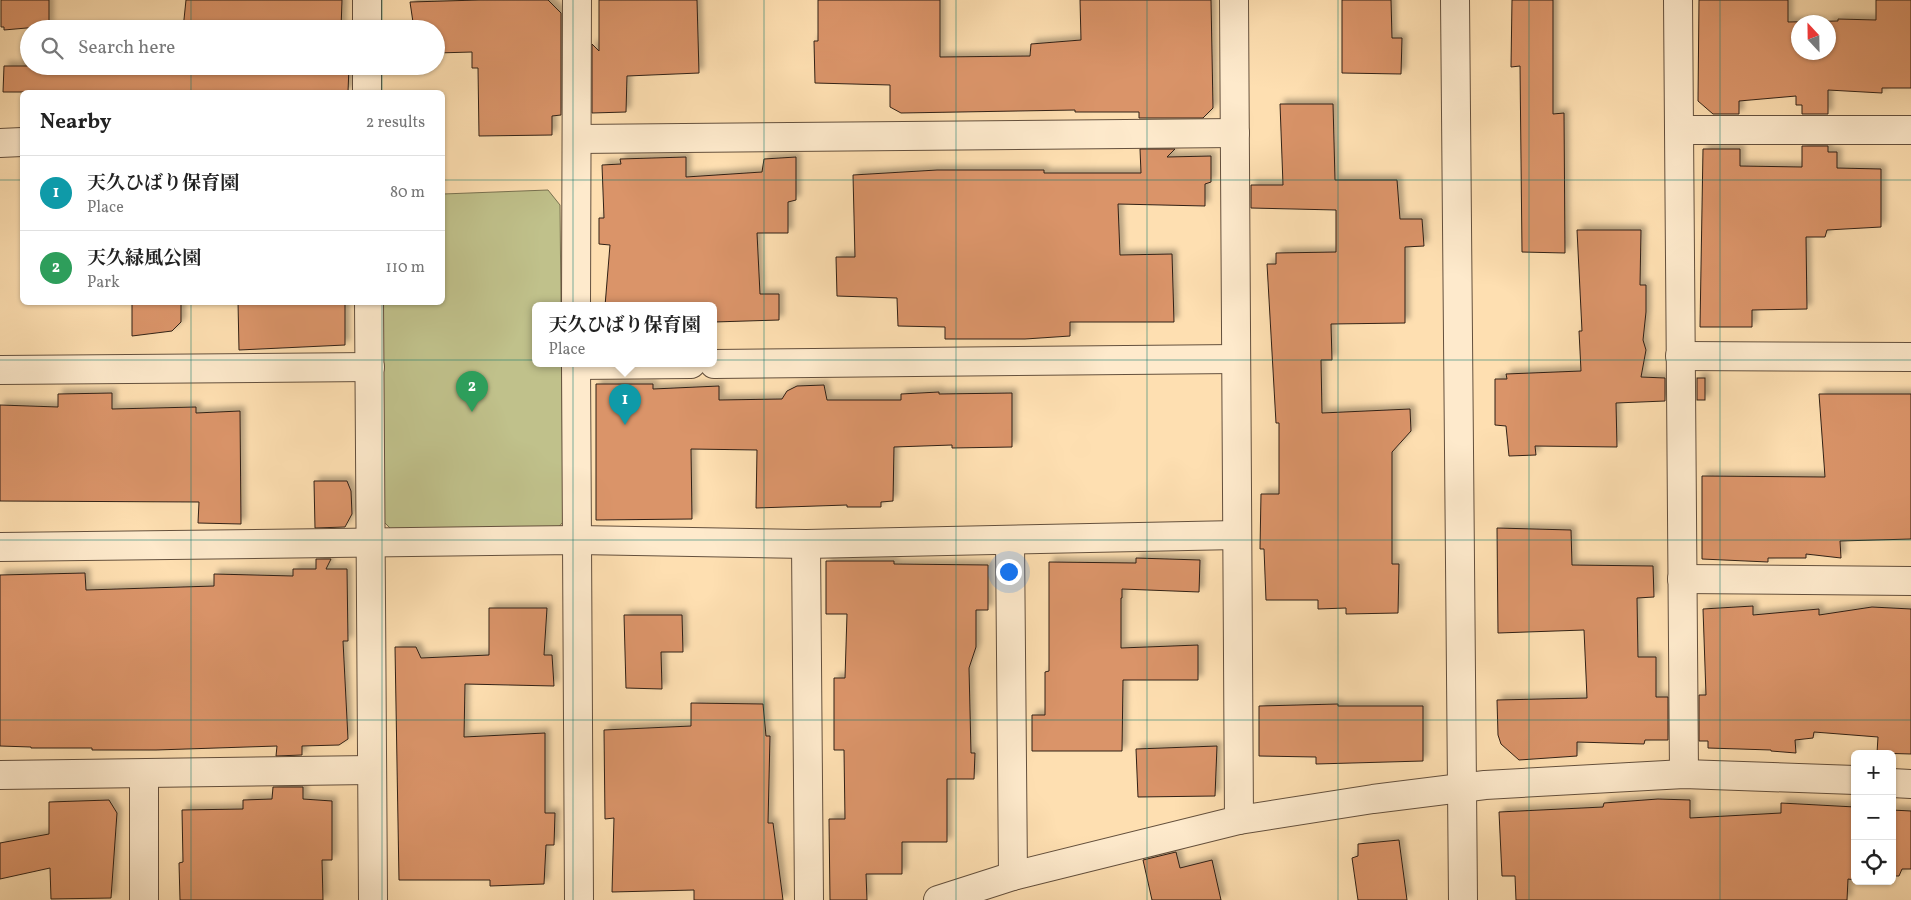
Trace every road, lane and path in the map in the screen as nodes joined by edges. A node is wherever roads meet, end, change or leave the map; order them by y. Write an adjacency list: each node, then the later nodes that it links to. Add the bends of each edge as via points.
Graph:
1 (367, 0): 6 (street)
2 (577, 0): 12 (street)
3 (1234, 0): 11 (street)
4 (1456, 0): 39 (street)
5 (1678, 0): 9 (street)
6 (367, 20)
7 (367, 75): 8 (street)
8 (367, 90)
9 (1679, 130): 10 (street); 17 (street)
10 (1911, 130)
11 (1235, 133): 12 (street); 19 (street)
12 (577, 139): 15 (street)
13 (20, 142): 14 (street)
14 (0, 143)
15 (576, 302)
16 (369, 305): 21 (street)
17 (1680, 356): 18 (street); 30 (street)
18 (1911, 357)
19 (1236, 359): 20 (street); 24 (street)
20 (717, 364)
21 (370, 367): 23 (street); 27 (street)
22 (576, 367): 25 (street)
23 (0, 370)
24 (1237, 535): 26 (street); 40 (street)
25 (578, 540): 27 (street); 28 (street); 44 (street)
26 (1010, 541): 28 (street); 41 (street)
27 (371, 544): 29 (street); 32 (street)
28 (806, 544): 45 (street)
29 (0, 547)
30 (1682, 579): 31 (street); 34 (street)
31 (1911, 581)
32 (371, 770): 33 (street); 43 (street)
33 (144, 774): 35 (street); 42 (street)
34 (1684, 774): 36 (street); 39 (street)
35 (0, 775)
36 (1851, 780)
37 (1896, 783): 38 (street)
38 (1911, 784)
39 (1462, 788): 40 (street); 47 (street)
40 (1238, 820): 41 (street)
41 (1012, 876): 46 (street)
42 (144, 900)
43 (373, 900)
44 (580, 900)
45 (809, 900)
46 (938, 900)
47 (1463, 900)

